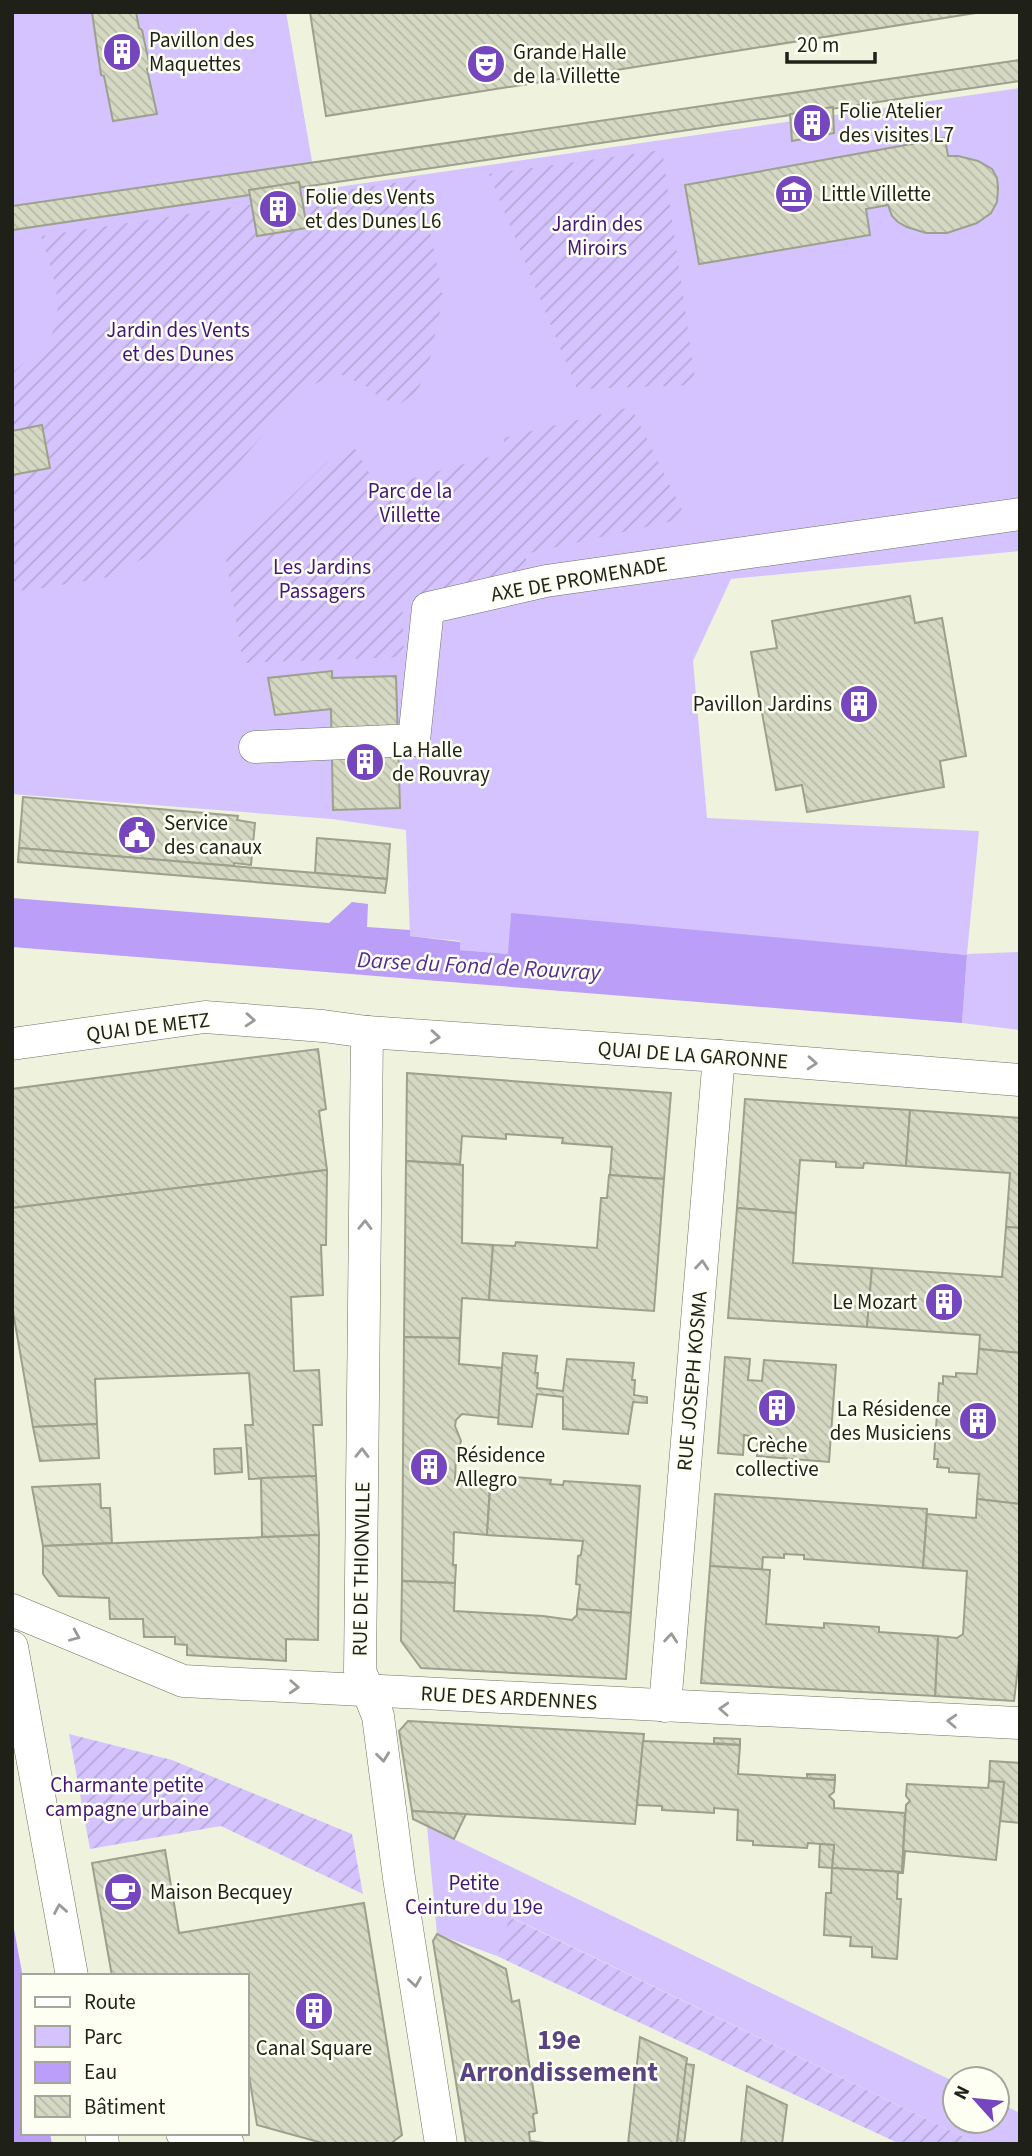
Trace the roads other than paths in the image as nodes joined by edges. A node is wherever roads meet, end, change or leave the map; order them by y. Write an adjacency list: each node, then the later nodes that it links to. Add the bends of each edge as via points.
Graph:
1 (1020, 514): 2 (street, AXE DE PROMENADE, via 546,581 428,608 414,740)
2 (255, 747)
3 (367, 1032): 4 (street, QUAI DE METZ, one-way to 3, via 205,1017); 5 (street, QUAI DE LA GARONNE, one-way to 5); 9 (street, RUE DE THIONVILLE, one-way to 3, via 360,1671)
4 (12, 1044)
5 (719, 1056): 6 (street, QUAI DE LA GARONNE, one-way to 6); 10 (street, RUE JOSEPH KOSMA, one-way to 5)
6 (1020, 1080)
7 (12, 1610): 9 (street, RUE DES ARDENNES, one-way to 9, via 183,1681)
8 (12, 1647): 12 (street, one-way to 8)
9 (368, 1691): 10 (street, RUE DES ARDENNES); 14 (street, RUE DE THIONVILLE, one-way to 14, via 378,1716)
10 (665, 1706): 11 (street, RUE DES ARDENNES, one-way to 10)
11 (1020, 1723)
12 (72, 1974)
13 (190, 2135): 15 (street)
14 (439, 2142)
15 (228, 2144)

